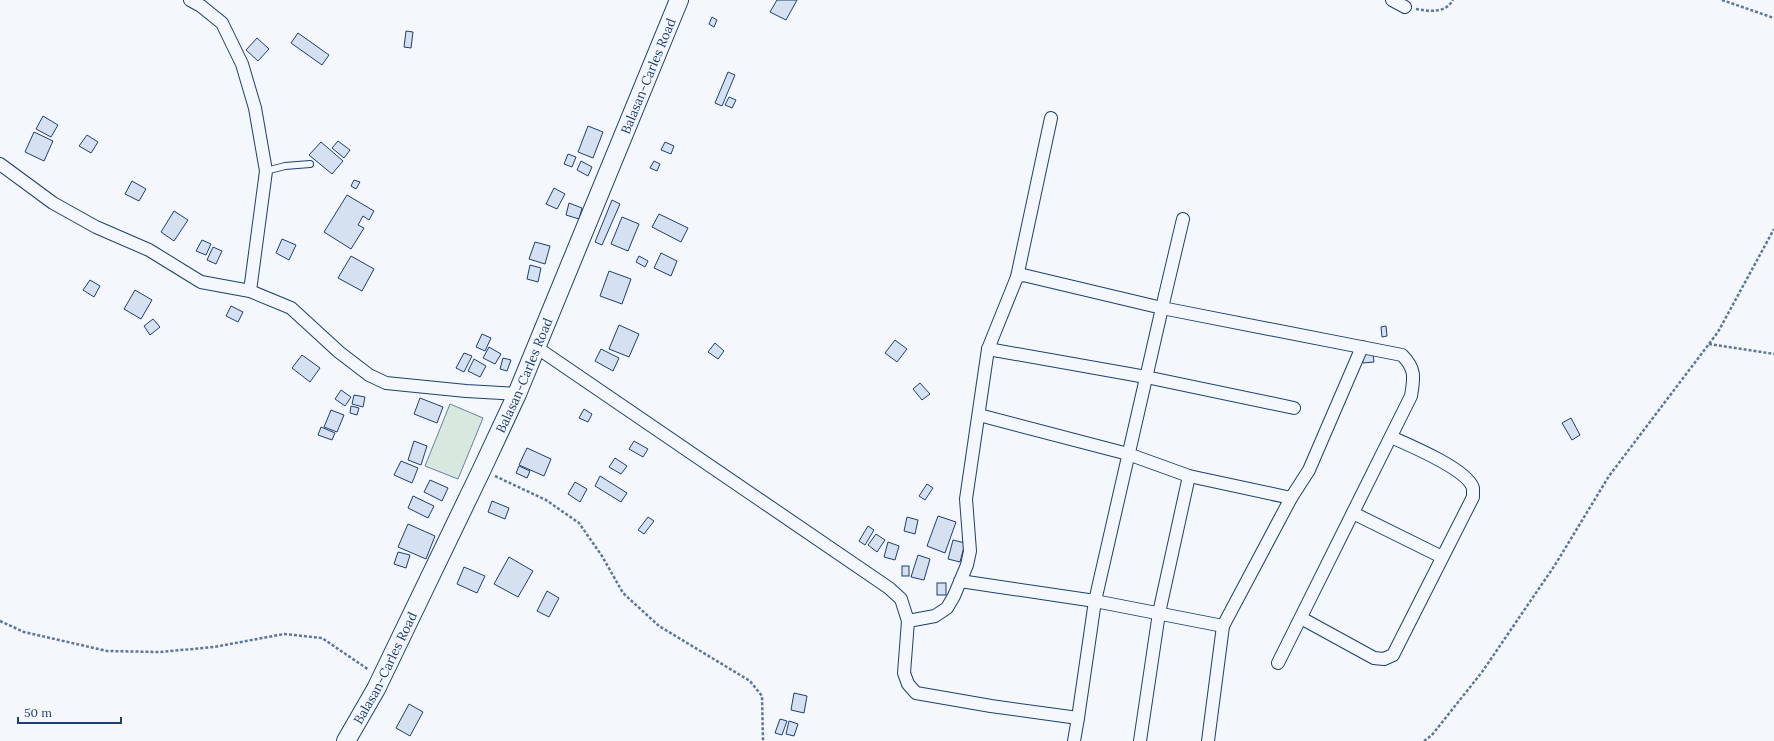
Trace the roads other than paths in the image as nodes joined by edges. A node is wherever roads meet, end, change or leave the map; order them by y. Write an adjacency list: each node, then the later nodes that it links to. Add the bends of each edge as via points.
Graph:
1 (190, 0): 8 (street, via 222,23 242,64 255,108)
2 (679, 0): 13 (main road, Balasan-Carles Road)
3 (1392, 0): 4 (street)
4 (1405, 7)
5 (1050, 118): 10 (street)
6 (0, 164): 11 (street, via 53,203 96,227 149,250 201,282)
7 (310, 164): 8 (lane)
8 (266, 171): 11 (street)
9 (1184, 219): 12 (street)
10 (1017, 277): 12 (street, via 1023,275); 15 (street)
11 (250, 291): 17 (street, via 291,308 368,375 386,383 466,392)
12 (1162, 308): 14 (street); 16 (street)
13 (536, 347): 17 (main road, Balasan-Carles Road); 30 (street, via 890,588 902,599)
14 (1362, 347): 20 (street, via 1402,355 1409,363 1414,376 1411,396); 23 (street, via 1309,470)
15 (988, 349): 16 (street); 19 (street)
16 (1146, 378): 18 (street); 21 (street)
17 (517, 394): 34 (main road, Balasan-Carles Road, via 382,678)
18 (1294, 408)
19 (978, 414): 21 (street); 26 (street, via 966,499 970,551)
20 (1391, 436): 24 (street); 25 (street, via 1444,462 1468,480 1473,488 1473,497)
21 (1128, 454): 22 (street); 27 (street)
22 (1189, 476): 23 (street); 28 (street)
23 (1291, 498): 31 (street)
24 (1353, 513): 25 (street); 29 (street)
25 (1442, 557): 29 (street, via 1393,655 1384,659 1374,658)
26 (960, 581): 27 (street); 30 (street, via 946,608 935,616)
27 (1095, 601): 28 (street); 33 (street)
28 (1159, 613): 31 (street); 36 (street)
29 (1301, 618): 32 (street)
30 (908, 621): 33 (street, via 904,673 908,684 916,692)
31 (1223, 626): 37 (street)
32 (1278, 663)
33 (1078, 718): 35 (street)
34 (346, 741)
35 (1074, 741)
36 (1140, 741)
37 (1208, 741)

